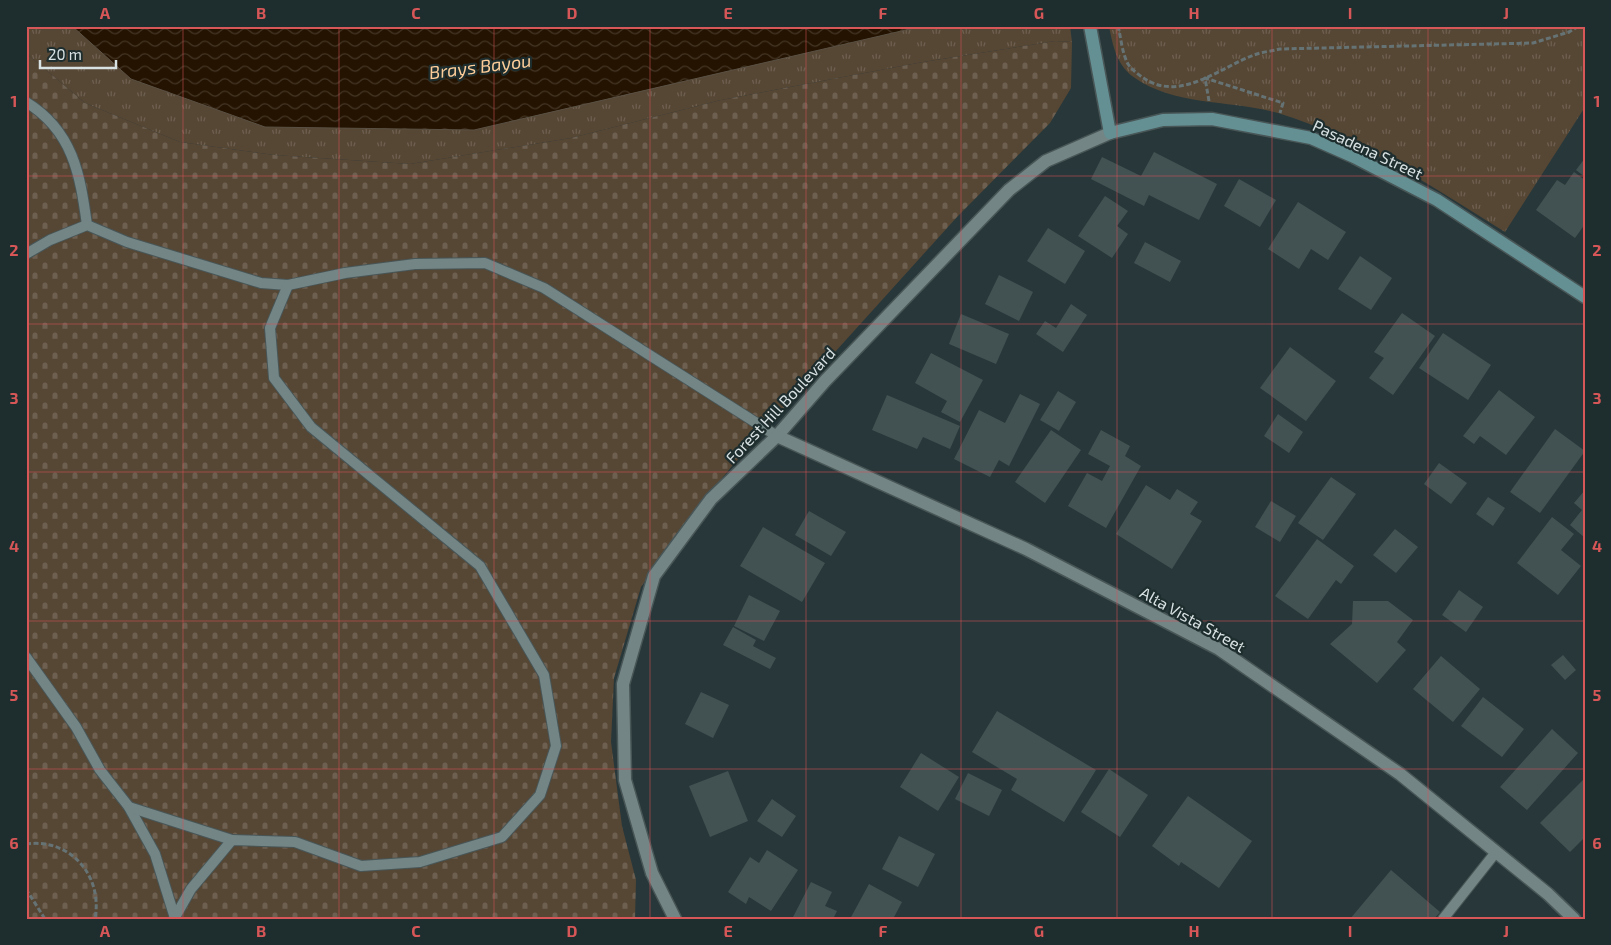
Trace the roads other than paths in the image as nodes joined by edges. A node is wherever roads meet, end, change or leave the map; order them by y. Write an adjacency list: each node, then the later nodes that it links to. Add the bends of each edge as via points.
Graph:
1 (1090, 26): 3 (street)
2 (26, 102): 4 (lane, via 37,108 66,140 80,177)
3 (1110, 133): 7 (street, Pasadena Street, via 1163,120 1212,118 1311,138 1437,200); 8 (street, Forest Hill Boulevard, via 1060,153 1019,180 824,381)
4 (87, 225): 5 (lane); 6 (lane, via 127,242 261,283)
5 (26, 254)
6 (288, 285): 8 (lane, via 415,264 485,263 544,288); 11 (lane, via 270,328 274,378 311,427 480,566 544,676 556,746 540,795 502,837 420,862 361,866 296,842)
7 (1585, 297)
8 (777, 436): 12 (street, Alta Vista Street, via 1026,549 1218,649 1400,774); 14 (street, Forest Hill Boulevard, via 711,499 654,576 623,684 625,780 652,873)
9 (26, 657): 10 (lane, via 76,727 100,770)
10 (129, 808): 11 (lane); 13 (lane, via 155,854)
11 (232, 840): 13 (lane, via 190,889)
12 (1496, 852): 15 (lane); 16 (street, Alta Vista Street)
13 (174, 917)
14 (675, 919)
15 (1443, 919)
16 (1574, 919)

